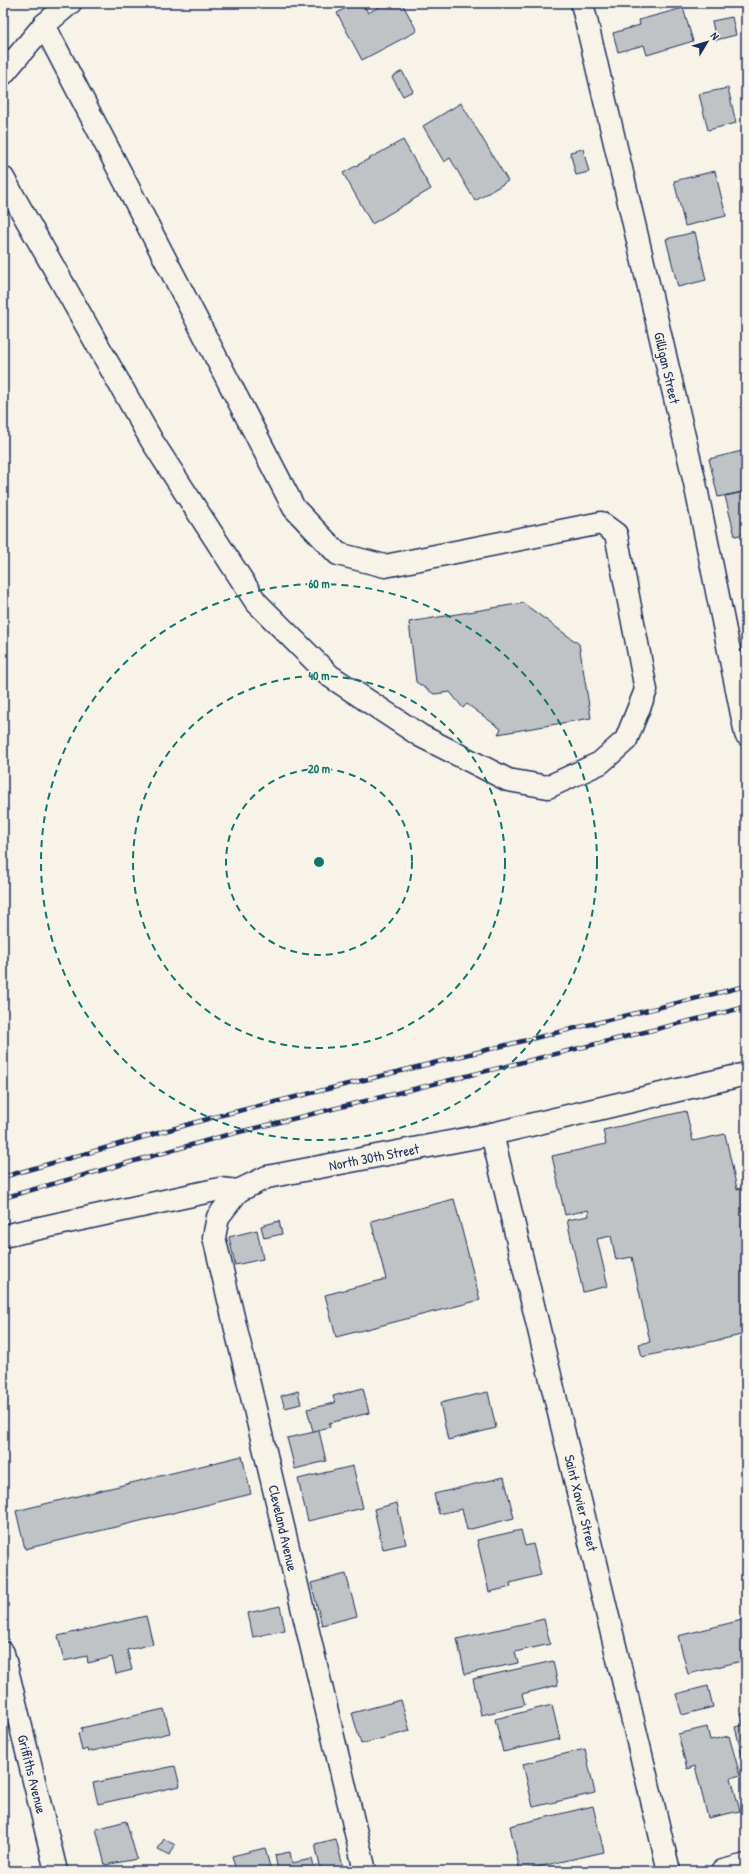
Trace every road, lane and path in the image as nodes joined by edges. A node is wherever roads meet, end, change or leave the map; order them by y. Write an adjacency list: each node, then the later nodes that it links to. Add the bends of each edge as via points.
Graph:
1 (70, 3): 3 (street)
2 (582, 3): 6 (street, Gilligan Street, via 694,483)
3 (44, 26): 4 (street); 5 (street, via 294,508 338,554 385,566 601,523 616,534 646,690 626,740 600,762 548,787 508,780 420,736 330,676 256,602 152,441)
4 (3, 74)
5 (3, 178)
6 (746, 734)
7 (746, 1074): 8 (street, North 30th Street)
8 (492, 1134): 9 (street, North 30th Street, via 267,1177); 15 (street, Saint Xavier Street)
9 (238, 1191): 10 (street, via 220,1189); 14 (street, Cleveland Avenue, via 218,1217 214,1236)
10 (3, 1236)
11 (3, 1653): 13 (street, Griffiths Avenue)
12 (746, 1865): 16 (street)
13 (56, 1871)
14 (365, 1871)
15 (670, 1871)
16 (723, 1871)

